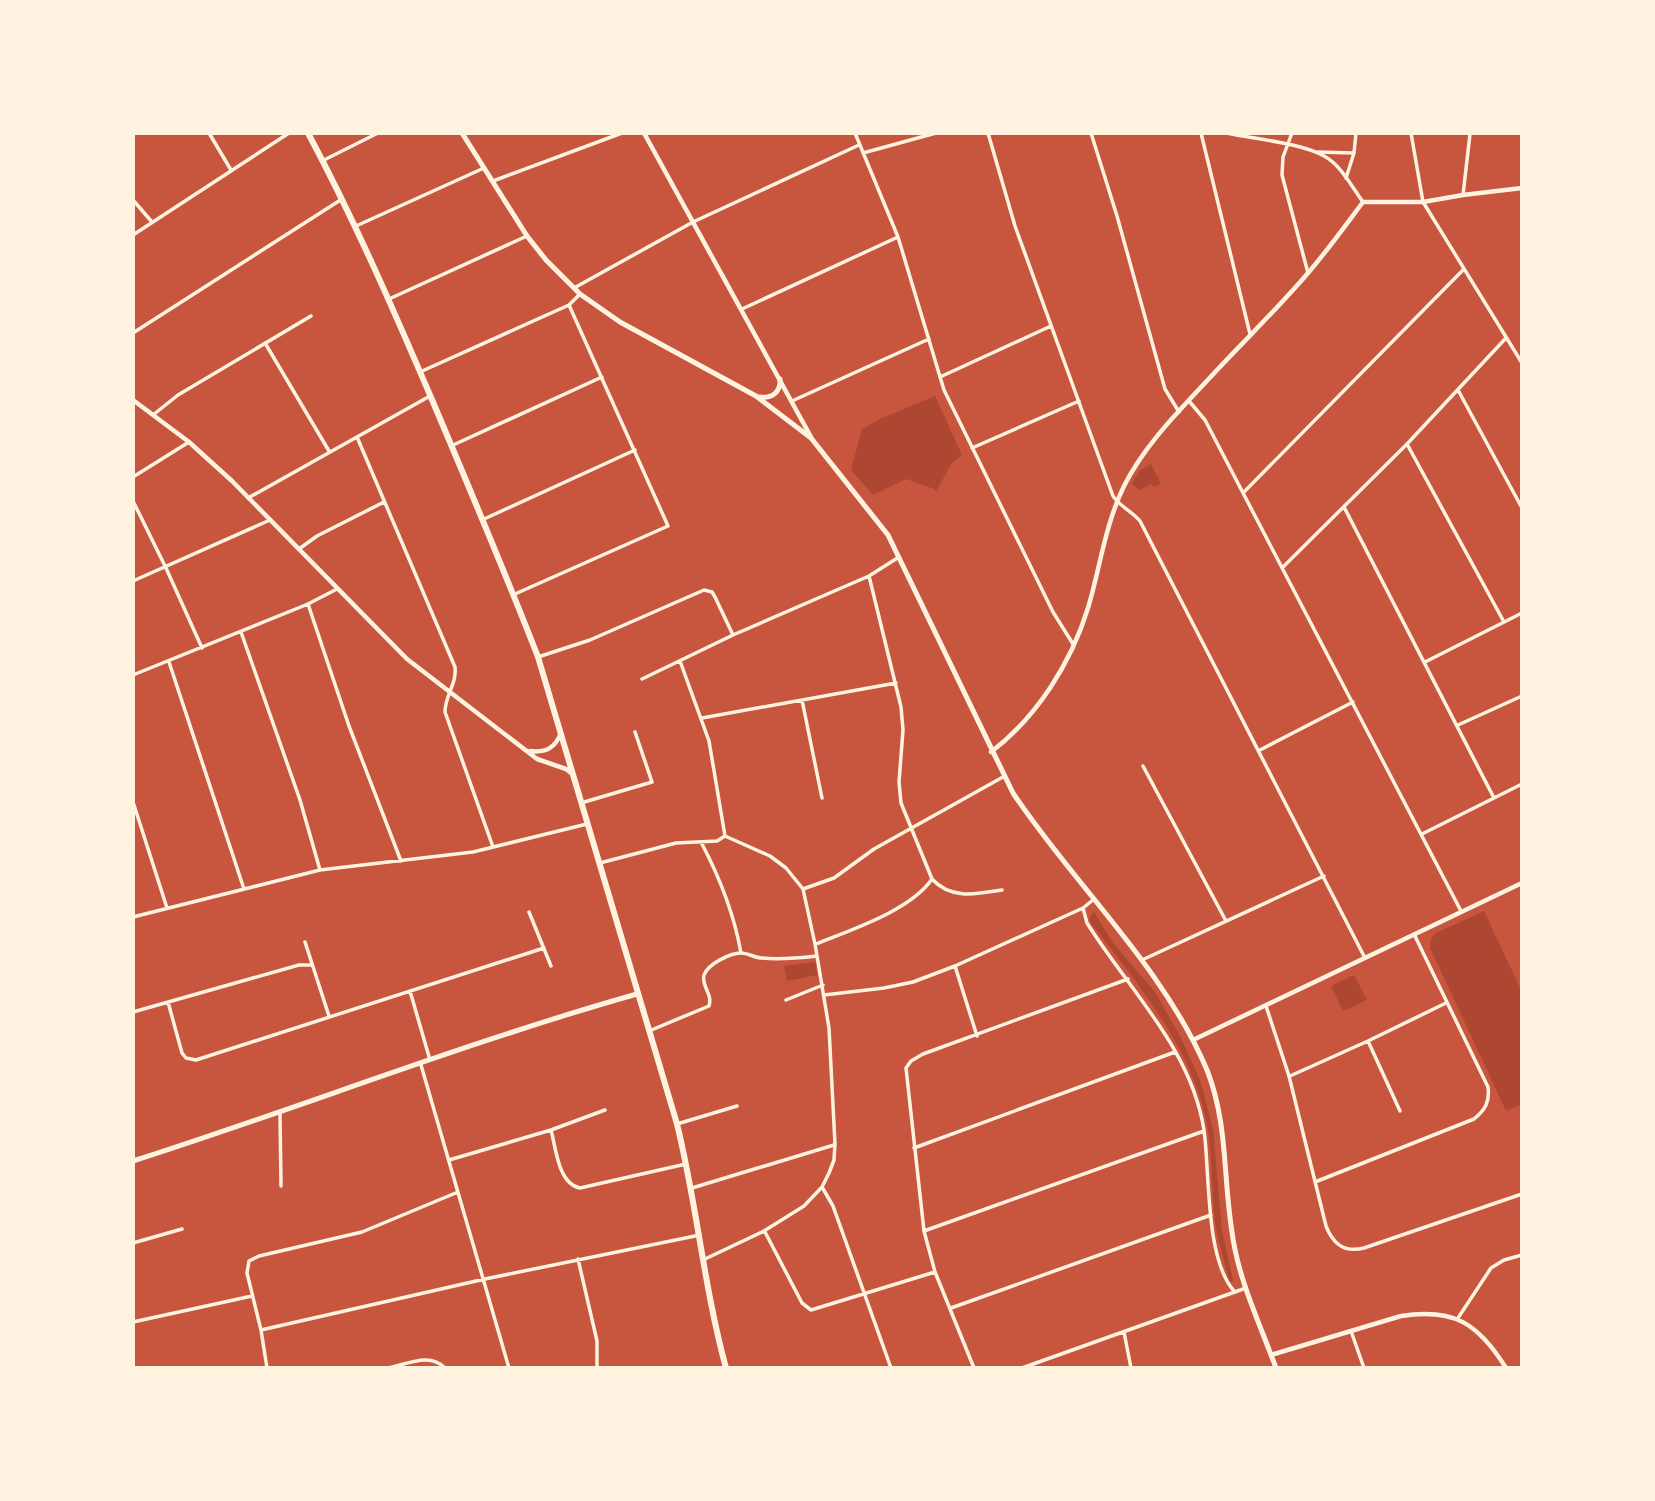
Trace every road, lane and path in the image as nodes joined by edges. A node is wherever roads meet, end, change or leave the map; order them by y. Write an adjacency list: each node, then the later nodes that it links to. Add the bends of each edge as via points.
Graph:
1 (209, 133): 25 (street)
2 (289, 133): 25 (street)
3 (308, 133): 23 (main road)
4 (378, 133): 23 (street)
5 (462, 133): 24 (main road)
6 (622, 133): 27 (street)
7 (644, 133): 35 (street)
8 (855, 133): 18 (street)
9 (936, 133): 21 (street)
10 (988, 133): 48 (street)
11 (1091, 133): 66 (street, via 1165,388)
12 (1201, 133): 50 (street)
13 (1227, 133): 19 (street)
14 (1292, 133): 19 (street)
15 (1356, 133): 22 (street)
16 (1411, 133): 33 (street)
17 (1470, 134): 29 (street)
18 (860, 145): 21 (street); 35 (street)
19 (1288, 145): 20 (street); 41 (street, via 1282,175)
20 (1314, 152): 22 (street); 26 (street, via 1329,159)
21 (863, 153): 39 (street)
22 (1354, 153): 26 (street)
23 (323, 161): 30 (main road)
24 (484, 168): 27 (main road); 36 (street)
25 (232, 170): 34 (street)
26 (1346, 178): 32 (street)
27 (492, 181): 38 (main road)
28 (1522, 188): 29 (street)
29 (1463, 195): 33 (street)
30 (342, 199): 36 (main road); 49 (street)
31 (133, 200): 34 (street)
32 (1363, 202): 33 (street); 41 (street)
33 (1423, 202): 40 (street)
34 (153, 222): 37 (street)
35 (693, 222): 42 (street); 46 (street)
36 (356, 226): 44 (main road)
37 (133, 235)
38 (527, 236): 42 (main road); 44 (street)
39 (898, 237): 46 (street); 51 (street)
40 (1463, 270): 52 (street); 77 (street)
41 (1308, 272): 50 (street)
42 (573, 288): 43 (main road)
43 (580, 294): 45 (street); 61 (main road, via 620,322)
44 (388, 299): 55 (main road)
45 (569, 305): 55 (street); 56 (street)
46 (742, 309): 58 (street)
47 (311, 316): 53 (street)
48 (1051, 326): 57 (street); 64 (street)
49 (133, 333)
50 (1250, 334): 65 (street)
51 (929, 338): 57 (street); 63 (street)
52 (1506, 338): 54 (street); 59 (street)
53 (265, 343): 67 (street); 75 (street)
54 (1522, 363)
55 (420, 372): 60 (main road)
56 (601, 377): 72 (street); 74 (street)
57 (940, 377): 73 (street)
58 (780, 379): 61 (main road, via 777,393); 63 (street)
59 (1458, 390): 71 (street); 83 (street)
60 (430, 396): 68 (street); 72 (main road)
61 (756, 396): 69 (main road)
62 (133, 400): 67 (street)
63 (792, 401): 69 (street)
64 (1079, 401): 73 (street); 81 (street)
65 (1189, 401): 66 (street); 77 (street, via 1201,414)
66 (1179, 412): 81 (street, via 1139,462)
67 (153, 415): 70 (street)
68 (357, 437): 75 (street); 80 (street)
69 (811, 438): 87 (main road)
70 (189, 442): 76 (street); 78 (street)
71 (1407, 444): 82 (street); 96 (street)
72 (452, 446): 85 (main road)
73 (972, 448): 99 (street)
74 (635, 450): 85 (street); 93 (street, via 668,526)
75 (329, 451): 78 (street)
76 (133, 477)
77 (1243, 493): 88 (street)
78 (248, 498): 84 (street)
79 (133, 501): 89 (street)
80 (384, 502): 86 (street); 108 (street, via 455,667)
81 (1117, 503): 99 (street); 116 (street, via 1140,520)
82 (1344, 507): 88 (street); 104 (street)
83 (1522, 508)
84 (270, 520): 86 (street); 89 (street)
85 (482, 520): 93 (main road)
86 (299, 549): 92 (street)
87 (901, 556): 90 (street); 118 (main road)
88 (1283, 567): 111 (street)
89 (166, 568): 91 (street); 100 (street)
90 (869, 576): 98 (street); 107 (street)
91 (133, 581)
92 (337, 589): 94 (street); 108 (street, via 399,652)
93 (515, 594): 101 (main road)
94 (308, 604): 97 (street); 133 (street)
95 (1522, 613): 96 (street)
96 (1504, 622): 104 (street)
97 (241, 632): 100 (street); 135 (street)
98 (733, 635): 101 (street, via 712,592 704,590 590,640); 102 (street)
99 (1074, 645): 118 (street, via 1042,699)
100 (202, 648): 103 (street)
101 (538, 657): 115 (main road)
102 (680, 661): 106 (street); 112 (street)
103 (169, 662): 105 (street); 139 (street)
104 (1424, 662): 113 (street)
105 (133, 675)
106 (642, 679)
107 (895, 683): 110 (street); 128 (street, via 904,730 899,790)
108 (450, 692): 117 (street); 132 (street, via 445,712)
109 (1522, 696): 113 (street)
110 (802, 699): 112 (street); 123 (street)
111 (1353, 702): 116 (street); 129 (street)
112 (702, 718): 130 (street)
113 (1458, 725): 124 (street)
114 (635, 732): 126 (street, via 652,782)
115 (561, 733): 117 (street, via 548,750); 121 (main road)
116 (1260, 750): 136 (street)
117 (529, 751): 121 (street)
118 (991, 752): 120 (main road)
119 (1143, 766): 148 (street)
120 (1003, 776): 128 (street); 142 (main road)
121 (574, 777): 126 (main road)
122 (1522, 784): 124 (street)
123 (822, 798)
124 (1494, 798): 129 (street)
125 (133, 802): 143 (street)
126 (581, 803): 127 (main road)
127 (587, 824): 132 (street); 134 (main road)
128 (911, 829): 137 (street); 140 (street, via 834,877)
129 (1422, 834): 145 (street)
130 (725, 836): 131 (street); 140 (street, via 770,856)
131 (701, 842): 134 (street); 153 (street, via 737,926)
132 (493, 847): 133 (street)
133 (401, 861): 135 (street)
134 (598, 863): 163 (main road)
135 (320, 870): 139 (street)
136 (1324, 876): 148 (street); 155 (street)
137 (932, 879): 141 (street, via 963,895); 151 (street, via 899,906)
138 (1522, 883): 145 (street)
139 (244, 889): 143 (street)
140 (803, 889): 151 (street)
141 (1002, 890)
142 (1093, 900): 144 (street); 156 (main road)
143 (167, 908): 147 (street)
144 (1083, 908): 159 (street); 160 (street, via 1090,929)
145 (1461, 911): 149 (street)
146 (529, 912): 152 (street)
147 (133, 917)
148 (1226, 921): 156 (street)
149 (1414, 934): 155 (street); 167 (street)
150 (305, 942): 157 (street)
151 (815, 944): 154 (street)
152 (544, 947): 158 (street); 162 (street)
153 (741, 953): 154 (street, via 776,959); 171 (street, via 707,970 704,982 711,1002 707,1008)
154 (817, 956): 161 (street)
155 (1365, 957): 168 (street)
156 (1140, 961): 173 (main road)
157 (311, 965): 166 (street); 170 (street)
158 (551, 966)
159 (956, 966): 164 (street, via 899,986); 172 (street)
160 (1128, 979): 172 (street); 175 (street)
161 (823, 985): 164 (street); 165 (street)
162 (410, 991): 170 (street); 176 (street)
163 (637, 994): 171 (main road); 176 (main road)
164 (824, 995): 186 (street)
165 (786, 1000)
166 (168, 1002): 169 (street); 170 (street, via 182,1053 195,1060)
167 (1446, 1003): 174 (street); 191 (street, via 1488,1087 1485,1109 1474,1119)
168 (1266, 1006): 173 (street); 178 (street)
169 (133, 1012)
170 (330, 1016)
171 (649, 1031): 183 (main road)
172 (977, 1036): 187 (street, via 923,1054 908,1064)
173 (1193, 1040): 208 (main road, via 1219,1107 1231,1230)
174 (1368, 1041): 178 (street); 181 (street)
175 (1175, 1052): 185 (street, via 1194,1092); 187 (street)
176 (430, 1061): 177 (main road)
177 (421, 1065): 182 (main road); 188 (street)
178 (1289, 1076): 191 (street)
179 (737, 1106): 183 (street)
180 (605, 1110): 184 (street)
181 (1399, 1111)
182 (280, 1114): 189 (main road); 192 (street)
183 (677, 1124): 190 (main road)
184 (551, 1130): 188 (street); 190 (street, via 563,1174 574,1187)
185 (1204, 1131): 197 (street); 200 (street)
186 (835, 1144): 193 (street, via 834,1160); 194 (street)
187 (914, 1148): 200 (street)
188 (449, 1160): 195 (street)
189 (133, 1161)
190 (687, 1164): 194 (main road)
191 (1315, 1182): 196 (street, via 1330,1236 1340,1247 1355,1250)
192 (281, 1186)
193 (822, 1187): 199 (street, via 804,1206); 210 (street)
194 (692, 1188): 201 (main road)
195 (458, 1192): 207 (street); 211 (street, via 362,1232 249,1261 246,1268)
196 (1522, 1194)
197 (1211, 1215): 209 (street, via 1222,1269); 212 (street)
198 (182, 1229): 202 (street)
199 (764, 1231): 205 (street); 210 (street, via 805,1307 818,1309)
200 (924, 1231): 206 (street)
201 (700, 1235): 204 (street); 205 (main road)
202 (133, 1242)
203 (1522, 1255): 213 (street, via 1491,1268)
204 (578, 1259): 207 (street); 224 (street, via 597,1341)
205 (704, 1260): 225 (main road)
206 (935, 1272): 210 (street); 212 (street)
207 (485, 1279): 215 (street); 223 (street)
208 (1246, 1288): 209 (street); 218 (main road)
209 (1234, 1291): 217 (street)
210 (864, 1294): 226 (street)
211 (253, 1296): 214 (street); 215 (street)
212 (951, 1308): 227 (street)
213 (1458, 1318): 216 (street, via 1419,1313); 233 (street, via 1487,1342)
214 (133, 1322)
215 (261, 1330): 220 (street)
216 (1351, 1331): 218 (street); 232 (street)
217 (1124, 1332): 219 (street); 230 (street)
218 (1271, 1355): 231 (main road)
219 (1048, 1359): 228 (street); 229 (street)
220 (268, 1368)
221 (388, 1368): 222 (street, via 430,1358)
222 (445, 1368)
223 (509, 1368)
224 (597, 1368)
225 (726, 1368)
226 (891, 1368)
227 (974, 1368)
228 (1022, 1368)
229 (1050, 1368)
230 (1131, 1368)
231 (1276, 1368)
232 (1364, 1368)
233 (1506, 1368)

